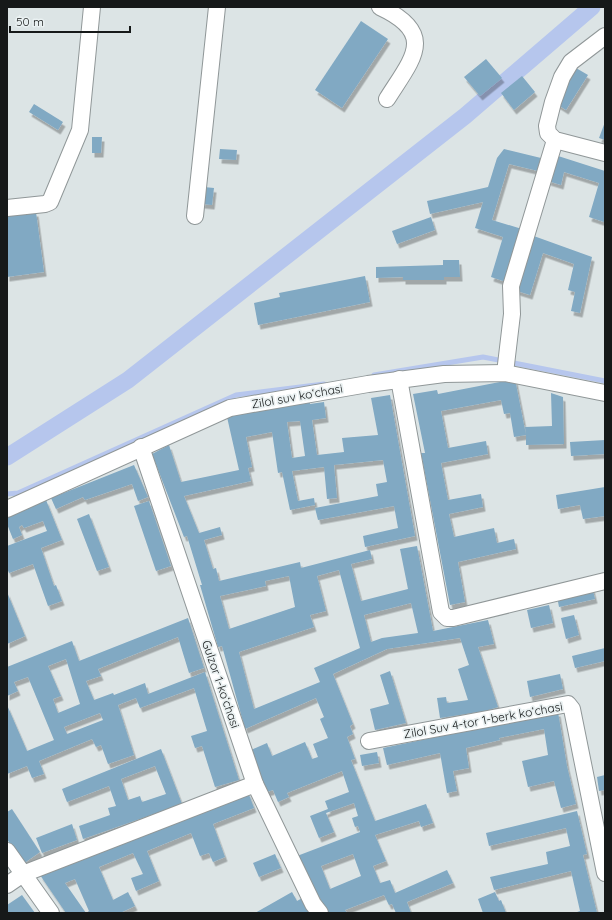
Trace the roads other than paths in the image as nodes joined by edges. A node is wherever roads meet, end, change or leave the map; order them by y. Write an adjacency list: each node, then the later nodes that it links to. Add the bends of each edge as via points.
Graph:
1 (92, 7): 8 (street, via 80,130 50,202)
2 (217, 7): 9 (street)
3 (380, 7): 5 (street, via 407,24 415,36 416,46 412,59)
4 (605, 36): 6 (street, via 571,62 562,77 552,102 547,126 548,133)
5 (387, 99)
6 (555, 140): 7 (street); 10 (street, via 511,286 512,314)
7 (605, 153)
8 (7, 208)
9 (195, 216)
10 (505, 365): 11 (street, Zilol suv koʻchasi); 12 (street, Zilol suv koʻchasi)
11 (399, 379): 13 (street, Zilol suv koʻchasi, via 230,408); 15 (street, via 443,614 453,618)
12 (605, 393)
13 (141, 447): 14 (street, Zilol suv koʻchasi); 17 (street, Gulzor 1-koʻchasi)
14 (7, 508)
15 (605, 581)
16 (369, 741): 19 (street, Zilol Suv 4-tor 1-berk koʻchasi, via 568,704 572,709)
17 (255, 784): 20 (street); 23 (street, Gulzor 1-koʻchasi, via 313,904)
18 (7, 851): 20 (street)
19 (605, 873)
20 (23, 874): 21 (street); 22 (street)
21 (7, 885)
22 (51, 913)
23 (320, 913)

